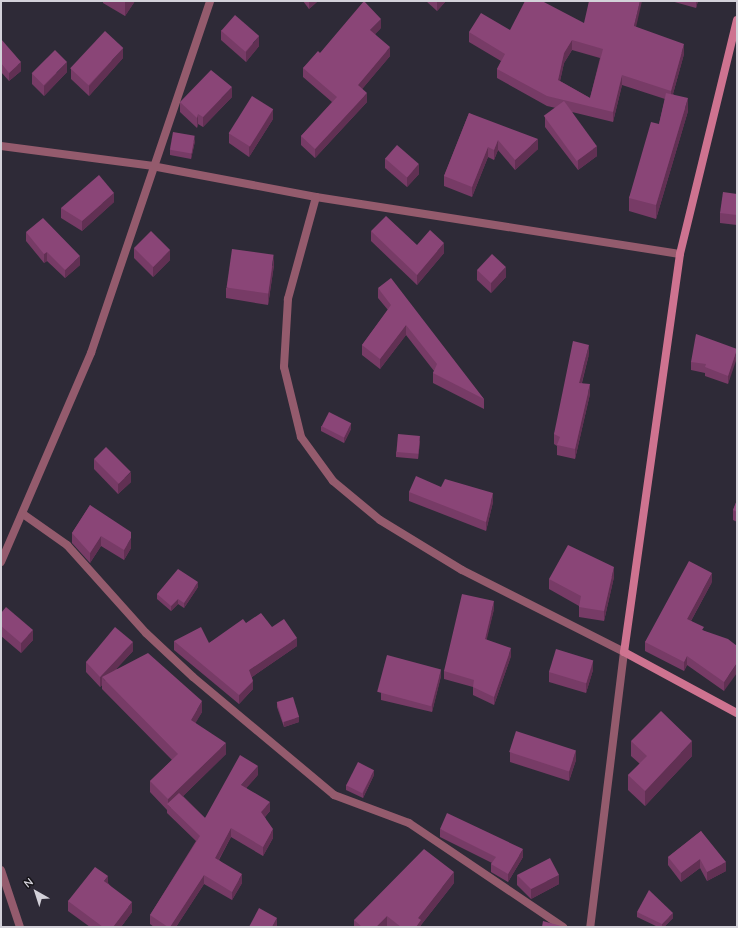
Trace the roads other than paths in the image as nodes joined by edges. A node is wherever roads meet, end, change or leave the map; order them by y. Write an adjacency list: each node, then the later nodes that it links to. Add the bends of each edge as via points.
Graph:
1 (210, 1): 4 (street)
2 (737, 20): 6 (street)
3 (1, 146): 4 (street)
4 (152, 166): 5 (street); 7 (street, via 91,353)
5 (316, 197): 6 (street); 9 (street, via 288,299 284,367 301,437 333,481 380,520 462,570)
6 (680, 254): 9 (street)
7 (23, 514): 8 (street); 13 (street, via 67,545 146,633 193,677 328,790 354,805 409,823)
8 (1, 562)
9 (624, 652): 10 (street); 14 (street)
10 (737, 713)
11 (1, 870): 12 (street)
12 (20, 927)
13 (563, 927)
14 (590, 927)

